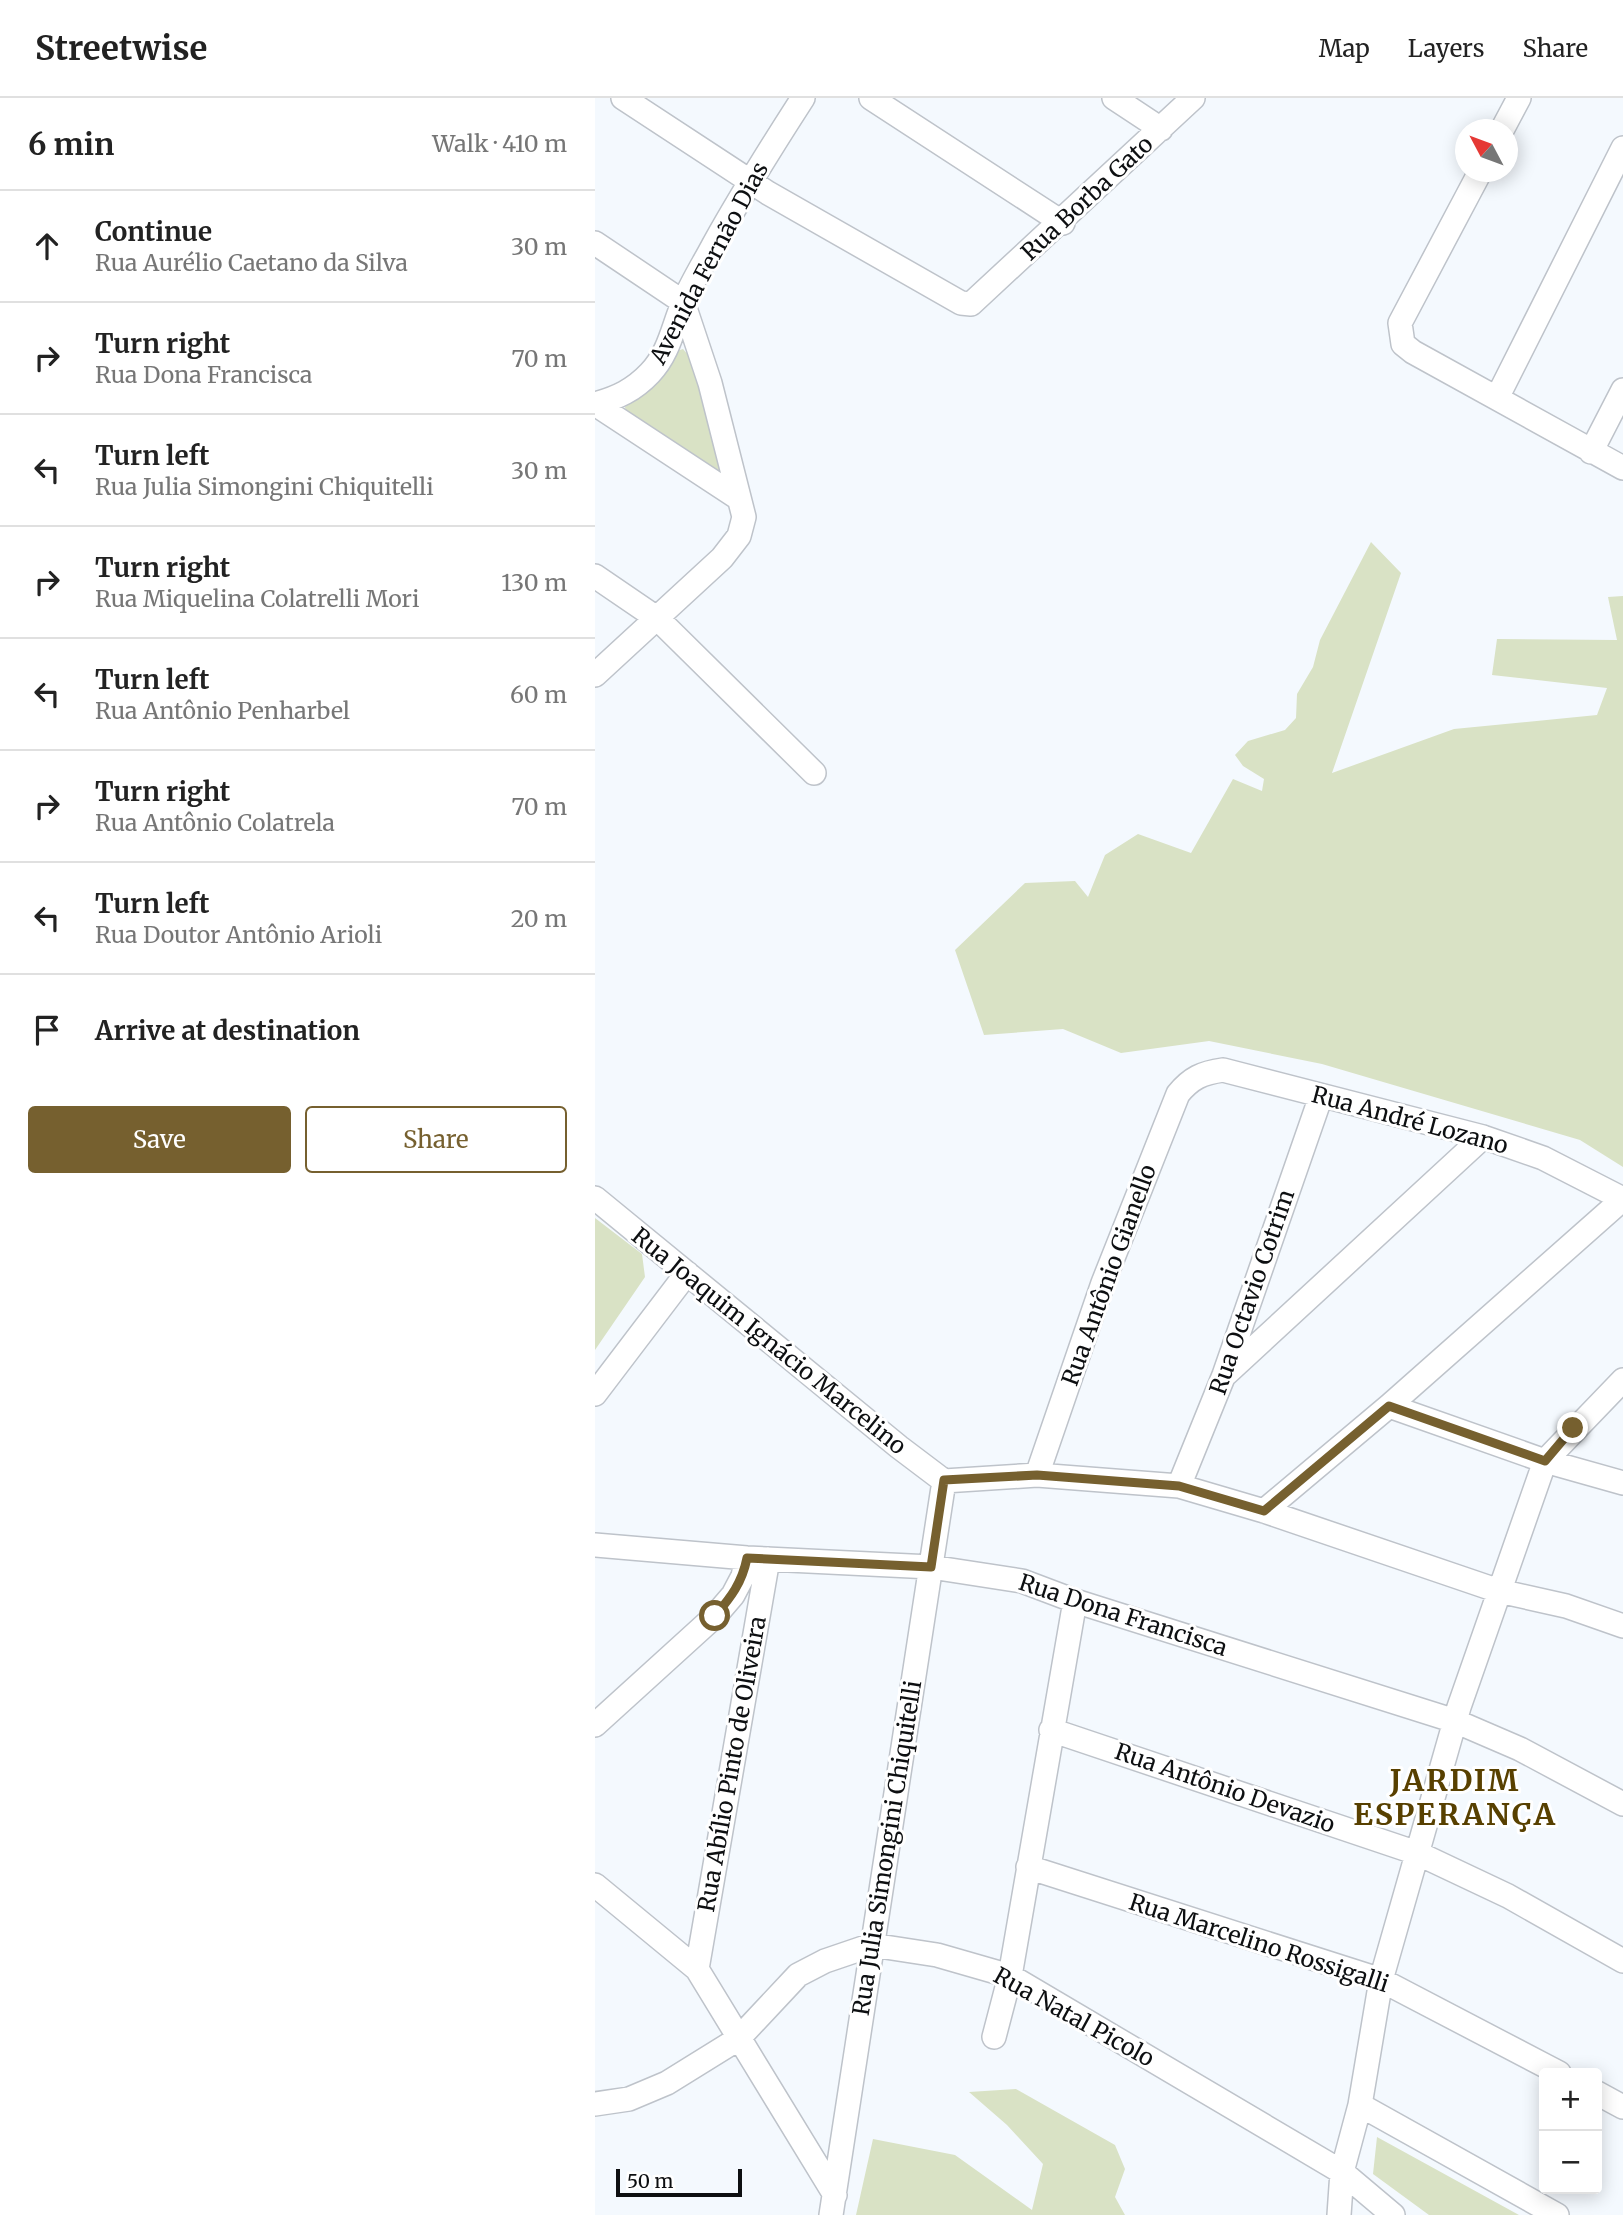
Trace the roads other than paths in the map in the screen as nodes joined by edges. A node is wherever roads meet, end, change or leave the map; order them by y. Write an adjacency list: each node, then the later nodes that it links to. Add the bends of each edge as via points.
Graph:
1 (623, 98): 10 (street)
2 (803, 98): 10 (street, Avenida Fernão Dias)
3 (870, 98): 12 (street)
4 (1114, 98): 8 (street)
5 (1193, 98): 8 (street, Rua Borba Gato)
6 (1519, 98): 7 (street)
7 (1508, 119)
8 (1161, 129): 12 (street, Rua Borba Gato)
9 (1623, 148): 16 (street)
10 (749, 181): 12 (street, Rua Borba Gato, via 961,303 971,304 980,298); 14 (street, Avenida Fernão Dias)
11 (1475, 182): 16 (street, via 1400,323 1403,344 1413,352)
12 (1062, 223)
13 (595, 243): 14 (street)
14 (683, 302): 17 (street, Avenida Fernão Dias, via 675,330 651,372 615,399); 20 (street, via 710,383)
15 (1623, 390): 18 (street)
16 (1497, 398): 18 (street)
17 (595, 404): 20 (street)
18 (1591, 452): 19 (street)
19 (1623, 468)
20 (738, 498): 22 (street, via 744,517 739,536)
21 (595, 576): 22 (street)
22 (657, 619): 23 (street); 24 (street)
23 (595, 675)
24 (814, 773)
25 (1190, 1079): 26 (street, Rua André Lozano, via 1223,1070); 36 (street, Rua Antônio Gianello, via 1178,1094 1103,1283)
26 (1321, 1096): 27 (street, Rua André Lozano); 31 (street, Rua Octavio Cotrim)
27 (1483, 1137): 29 (street, Rua André Lozano, via 1543,1158); 31 (street)
28 (595, 1198): 30 (street, Rua Joaquim Ignácio Marcelino)
29 (1623, 1199): 34 (street)
30 (687, 1273): 33 (street); 37 (street, Rua Joaquim Ignácio Marcelino)
31 (1224, 1375): 39 (street, Rua Octavio Cotrim)
32 (1623, 1380): 35 (street)
33 (595, 1394)
34 (1389, 1406): 35 (street); 40 (street)
35 (1545, 1461): 38 (street); 44 (street)
36 (1037, 1475): 37 (street); 39 (street)
37 (944, 1480): 43 (street, Rua Julia Simongini Chiquitelli)
38 (1623, 1483)
39 (1179, 1486): 40 (street)
40 (1264, 1511): 44 (street)
41 (595, 1545): 42 (street, Rua Dona Francisca)
42 (757, 1558): 43 (street, Rua Dona Francisca); 48 (street, via 724,1605); 56 (street, Rua Abílio Pinto de Oliveira)
43 (931, 1567): 45 (street, Rua Dona Francisca, via 1022,1581); 54 (street, Rua Julia Simongini Chiquitelli)
44 (1499, 1591): 46 (street, via 1566,1606); 47 (street)
45 (1075, 1601): 47 (street, Rua Dona Francisca); 49 (street)
46 (1623, 1626)
47 (1455, 1721): 50 (street, Rua Dona Francisca, via 1520,1749); 51 (street)
48 (595, 1725)
49 (1051, 1730): 51 (street, Rua Antônio Devazio); 52 (street)
50 (1623, 1804)
51 (1417, 1853): 55 (street, Rua Antônio Devazio, via 1508,1896); 58 (street)
52 (1028, 1867): 57 (street); 58 (street, Rua Marcelino Rossigalli)
53 (595, 1885): 56 (street)
54 (871, 1945): 57 (street, Rua Natal Picolo, via 937,1955); 60 (street, Rua Natal Picolo, via 798,1975); 67 (street, Rua Julia Simongini Chiquitelli)
55 (1623, 1961)
56 (697, 1969): 60 (street)
57 (1010, 1976): 59 (street); 66 (street, Rua Natal Picolo)
58 (1381, 1980): 61 (street, Rua Marcelino Rossigalli); 64 (street)
59 (994, 2038)
60 (738, 2039): 63 (street, Rua Natal Picolo, via 667,2083 629,2099); 67 (street)
61 (1549, 2068)
62 (1602, 2096): 65 (street)
63 (595, 2104)
64 (1360, 2105): 66 (street); 70 (street)
65 (1623, 2107)
66 (1342, 2172): 68 (street); 69 (street, Rua Natal Picolo)
67 (833, 2205)
68 (1339, 2215)
69 (1393, 2215)
70 (1557, 2215)

